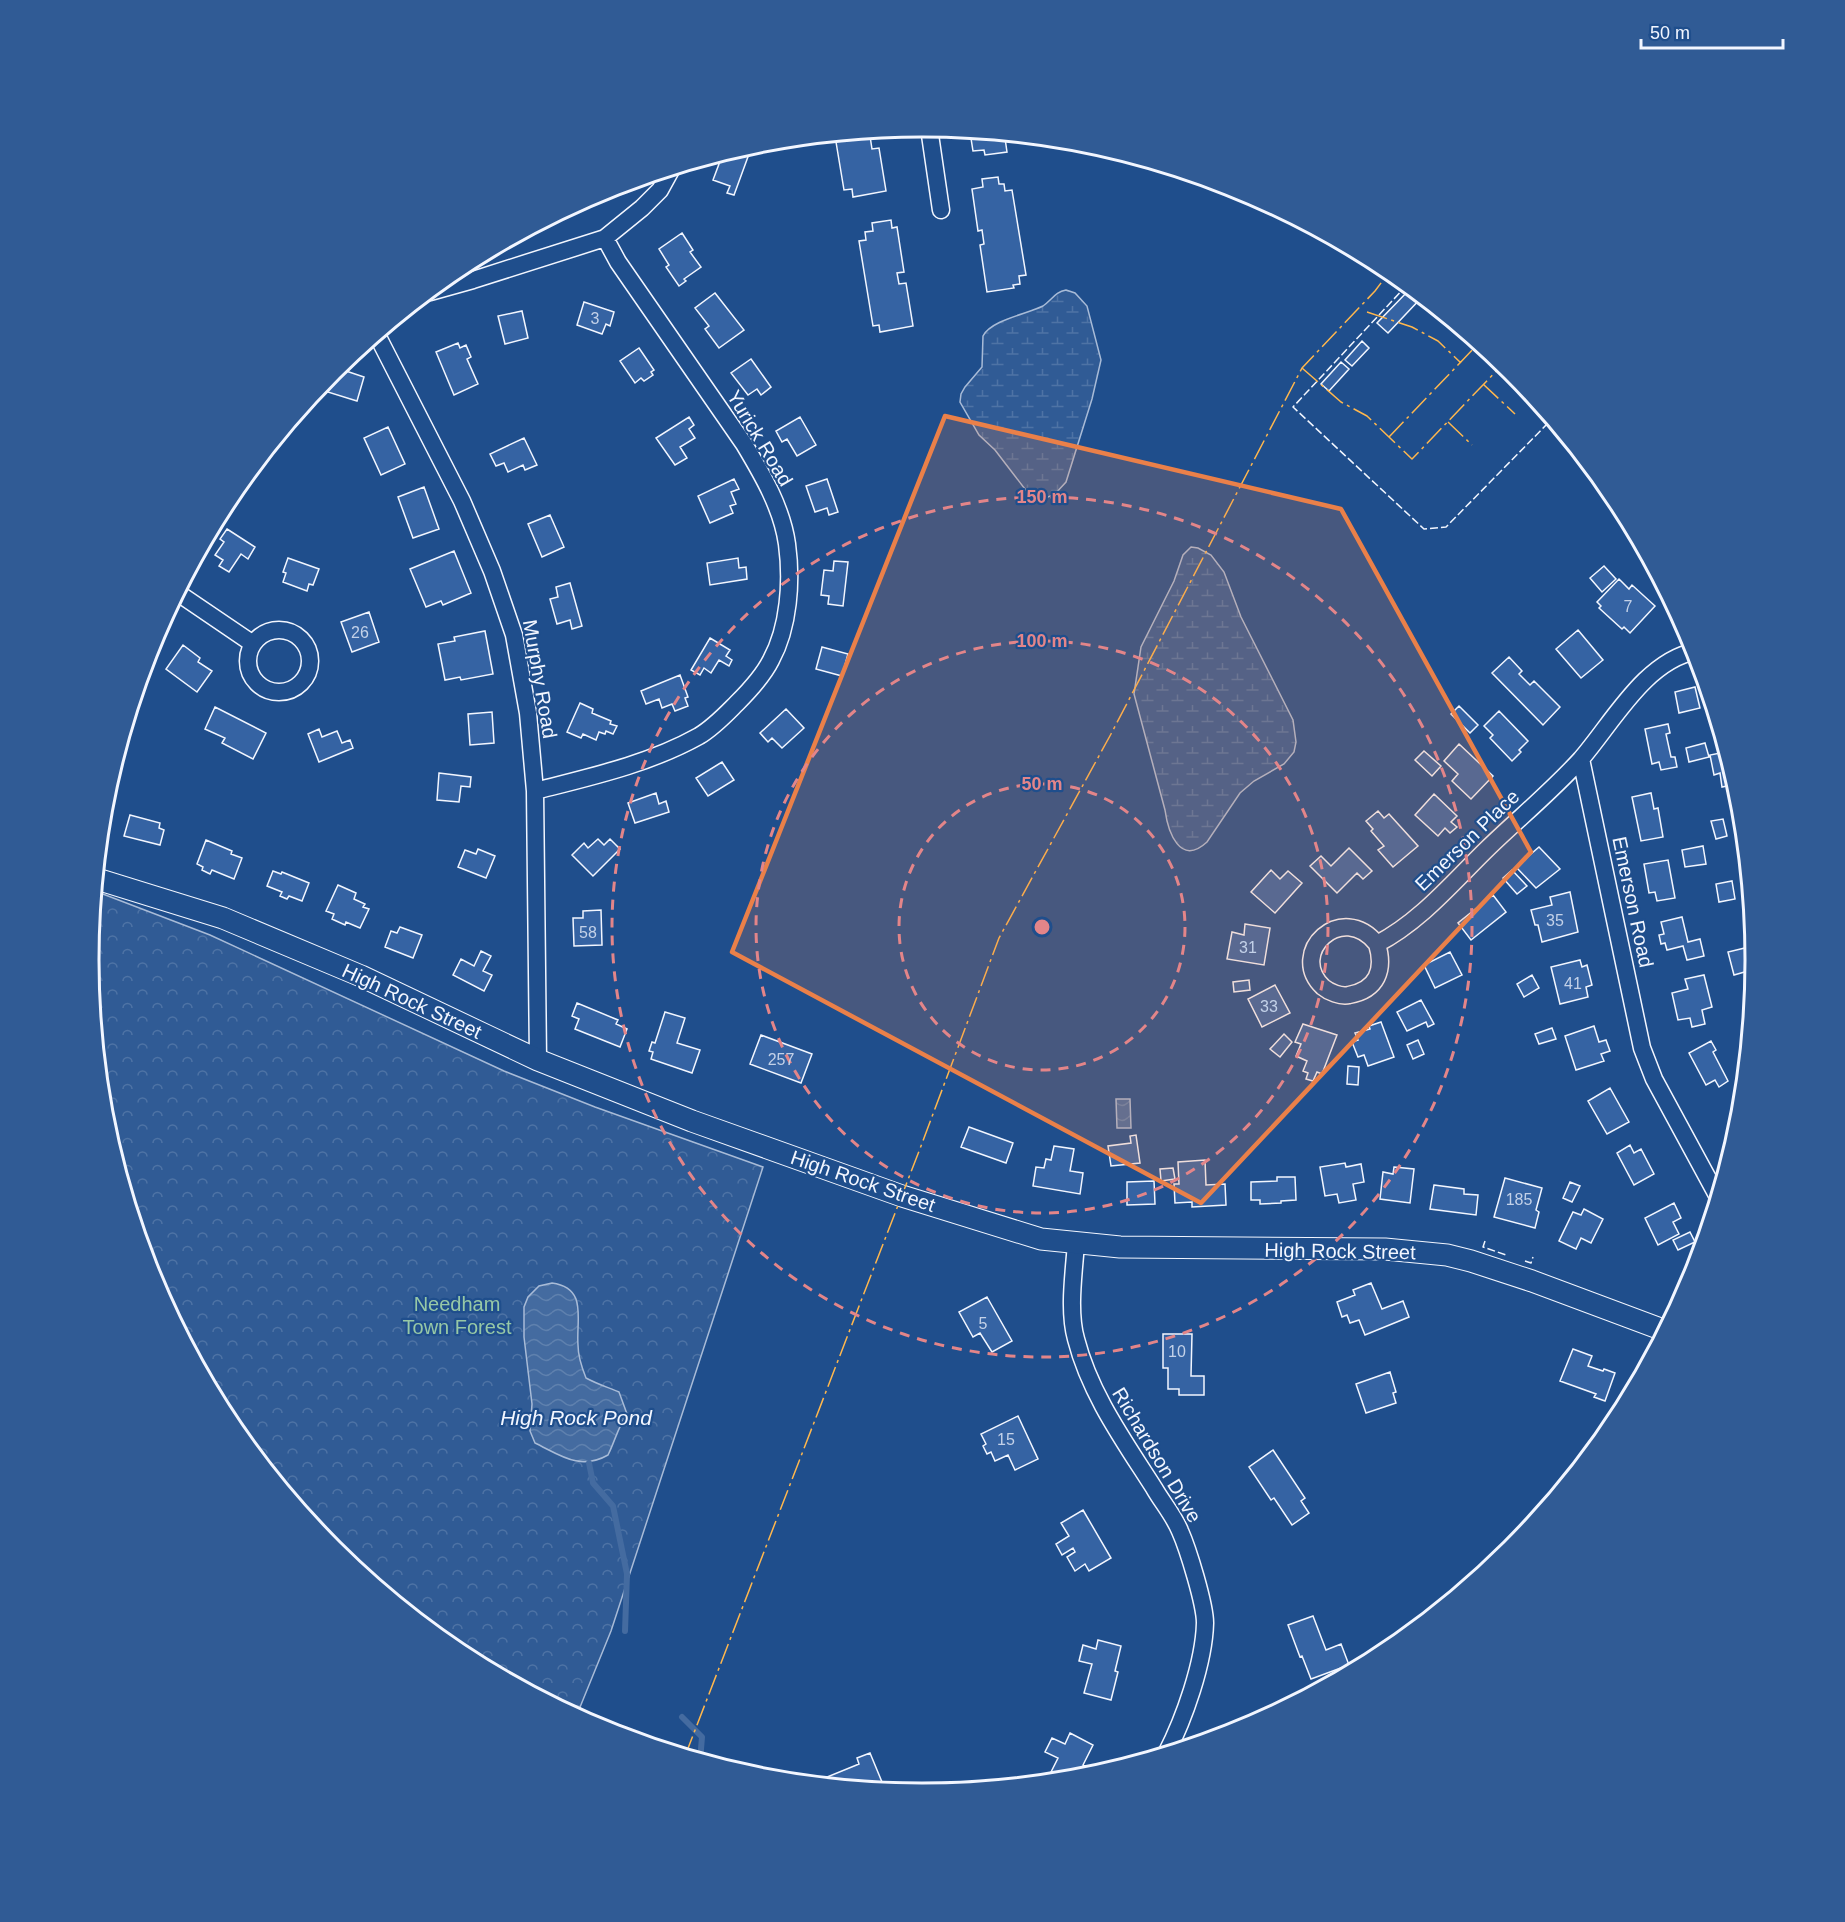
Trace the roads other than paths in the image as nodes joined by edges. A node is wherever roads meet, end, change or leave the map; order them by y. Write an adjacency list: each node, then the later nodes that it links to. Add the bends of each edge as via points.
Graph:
1 (930, 137): 3 (street)
2 (666, 179): 4 (street, via 642,208)
3 (941, 210)
4 (605, 238): 5 (street); 11 (street, Yurick Road, via 761,471 787,543 786,610 771,660 745,695 710,729 647,759)
5 (451, 286)
6 (380, 342): 11 (street, Murphy Road, via 462,501 502,598 523,674)
7 (184, 597): 8 (street)
8 (253, 644)
9 (1686, 654): 10 (street, via 1652,674)
10 (1581, 759): 13 (street, Emerson Place, via 1410,923); 15 (street, Emerson Road, via 1642,1048 1659,1090)
11 (535, 791): 14 (street, Murphy Road)
12 (103, 881): 14 (street, High Rock Street, via 223,918 361,976)
13 (1377, 944): 13 (street, via 1382,958 1378,977 1363,992 1345,996 1328,991 1318,982 1312,969 1312,954 1320,939 1334,928 1353,927 1370,934)
14 (538, 1060): 16 (street, High Rock Street, via 692,1121 912,1199 1041,1239)
15 (1713, 1189)
16 (1076, 1243): 17 (street, High Rock Street, via 1173,1249 1385,1249 1446,1255 1532,1281); 18 (street, Richardson Drive, via 1072,1289 1075,1337 1089,1379 1113,1425 1180,1530 1205,1622 1197,1668)
17 (1659, 1328)
18 (1170, 1746)

